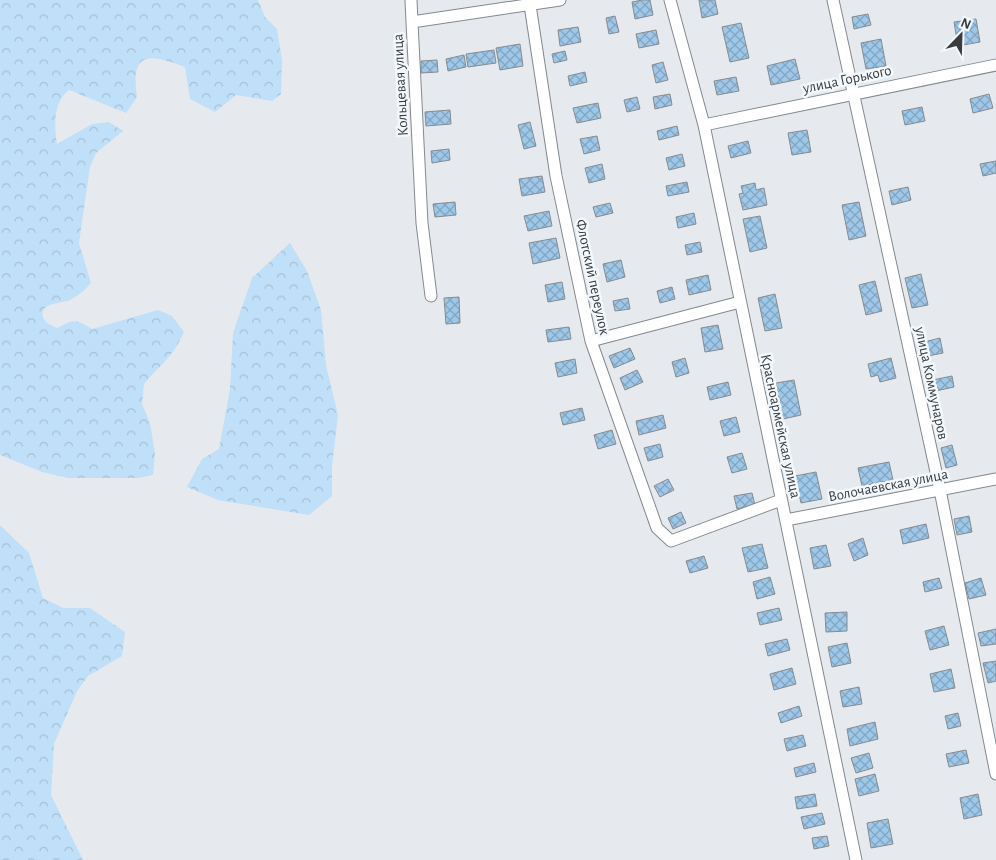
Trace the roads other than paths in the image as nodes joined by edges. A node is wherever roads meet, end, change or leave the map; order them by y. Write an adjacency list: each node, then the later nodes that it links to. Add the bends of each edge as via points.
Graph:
1 (411, 0): 6 (street)
2 (560, 0): 5 (street, Кольцевая улица)
3 (670, 0): 9 (street, Красноармейская улица)
4 (834, 0): 8 (street, улица Коммунаров)
5 (530, 5): 6 (street, Кольцевая улица); 12 (street, Флотский переулок, via 556,176)
6 (412, 22): 10 (street, Кольцевая улица, via 422,223)
7 (996, 65): 8 (street, улица Горького)
8 (852, 93): 9 (street, улица Горького); 14 (street, улица Коммунаров)
9 (704, 125): 11 (street, Красноармейская улица)
10 (431, 296)
11 (740, 302): 12 (street); 15 (street, Красноармейская улица)
12 (591, 341): 15 (street, Флотский переулок, via 657,528 671,541)
13 (996, 479): 14 (street, Волочаевская улица)
14 (940, 490): 16 (street, Волочаевская улица); 17 (street, улица Коммунаров)
15 (781, 500): 16 (street, Красноармейская улица)
16 (786, 520): 18 (street, Красноармейская улица)
17 (996, 774)
18 (856, 860)

